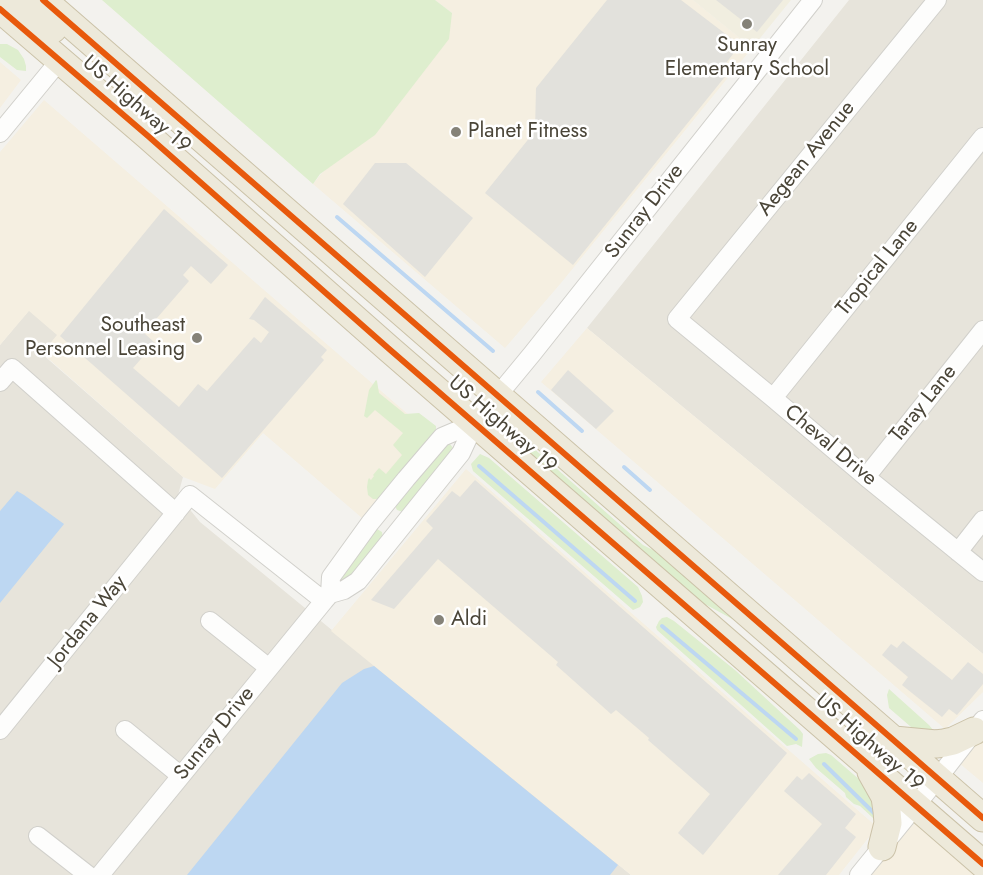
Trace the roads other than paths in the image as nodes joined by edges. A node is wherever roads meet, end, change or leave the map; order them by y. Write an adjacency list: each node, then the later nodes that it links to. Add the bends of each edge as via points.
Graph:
1 (20, 0): 7 (highway, via 73,46)
2 (43, 0): 7 (highway, US Highway 19)
3 (813, 0): 13 (street, Sunray Drive)
4 (937, 0): 10 (street, Aegean Avenue)
5 (0, 9): 6 (highway, US Highway 19)
6 (60, 60): 8 (street); 15 (highway, US Highway 19)
7 (126, 72): 13 (highway, US Highway 19)
8 (0, 133)
9 (983, 137): 14 (street, Tropical Lane)
10 (677, 319): 14 (street, Cheval Drive)
11 (983, 330): 16 (street, Taray Lane)
12 (0, 382): 17 (street, via 12,368)
13 (498, 396): 15 (street, Sunray Drive); 27 (highway, US Highway 19)
14 (773, 398): 16 (street, Cheval Drive)
15 (475, 423): 21 (street, Sunray Drive, via 461,453 358,581); 21 (street, Sunray Drive, via 442,437 406,479 331,577); 28 (highway, US Highway 19)
16 (866, 477): 19 (street, Cheval Drive)
17 (176, 513): 21 (street, Jordana Way, via 190,495); 25 (street, Jordana Way)
18 (983, 520): 19 (street)
19 (958, 552): 20 (street, Cheval Drive)
20 (983, 572)
21 (327, 598): 23 (street, Sunray Drive)
22 (210, 621): 23 (street)
23 (269, 669): 29 (street, Sunray Drive)
24 (979, 725): 27 (highway, via 944,743); 30 (street)
25 (0, 730)
26 (125, 730): 29 (street)
27 (894, 740): 30 (highway, US Highway 19)
28 (866, 763): 31 (highway, US Highway 19); 34 (highway, via 885,797 888,823)
29 (181, 776): 37 (street, Sunray Drive)
30 (938, 778): 31 (street); 32 (highway, US Highway 19)
31 (916, 806): 34 (street); 35 (highway, US Highway 19)
32 (983, 818)
33 (38, 836): 36 (street)
34 (882, 847): 38 (street)
35 (983, 864)
36 (88, 875)
37 (100, 875)
38 (859, 875)

